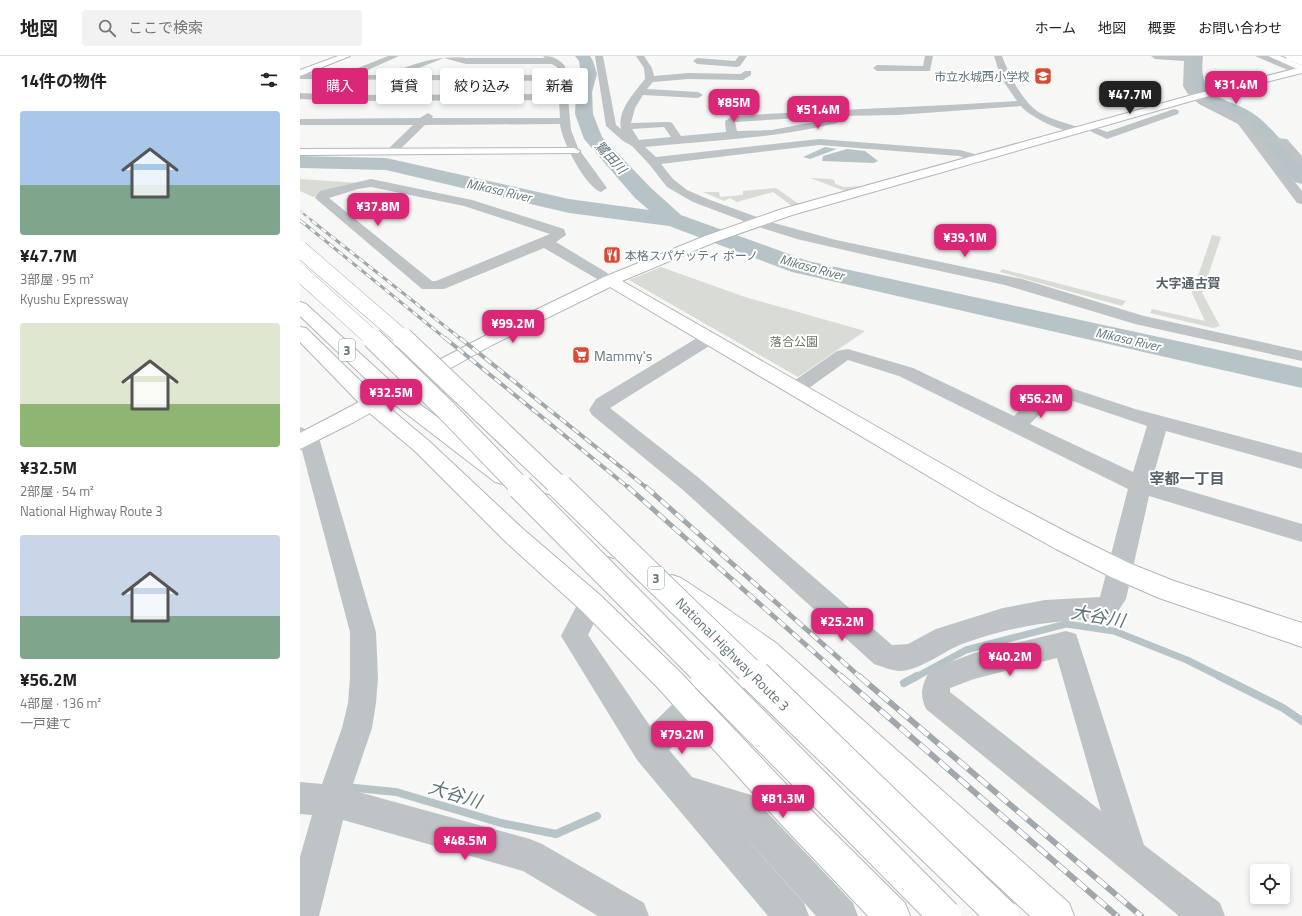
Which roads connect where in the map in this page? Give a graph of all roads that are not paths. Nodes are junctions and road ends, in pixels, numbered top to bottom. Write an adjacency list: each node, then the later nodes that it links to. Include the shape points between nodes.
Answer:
1 (346, 56): 24 (main road)
2 (395, 56): 18 (street)
3 (442, 56): 19 (street)
4 (445, 56): 15 (street, via 466,61)
5 (599, 56): 52 (street, via 611,126)
6 (636, 56): 29 (street, via 647,64)
7 (743, 56): 16 (street, via 737,64)
8 (929, 56): 21 (street, via 927,69)
9 (998, 56): 37 (street, via 1006,78)
10 (1155, 56): 14 (street)
11 (1259, 56): 22 (street)
12 (1272, 56): 22 (main road)
13 (1291, 56): 17 (main road, bridge)
14 (1189, 57): 34 (street, via 1188,86)
15 (551, 58): 20 (street)
16 (701, 58): 26 (street, via 687,72)
17 (1302, 60)
18 (365, 68)
19 (411, 68)
20 (561, 68)
21 (877, 68)
22 (1301, 70): 34 (main road)
23 (748, 73): 26 (street, via 743,77)
24 (300, 74): 25 (street)
25 (312, 75)
26 (688, 76): 29 (street)
27 (432, 78): 28 (street)
28 (532, 78)
29 (650, 79): 30 (street)
30 (641, 92): 31 (street); 47 (street, via 628,113)
31 (698, 95)
32 (300, 96): 33 (street)
33 (312, 97)
34 (1195, 97): 48 (main road); 50 (street, via 1237,119)
35 (368, 98): 36 (street)
36 (440, 98)
37 (1025, 103): 43 (street, via 897,112); 48 (street, via 1032,113)
38 (322, 104): 41 (street)
39 (442, 104): 46 (street)
40 (564, 104): 44 (street)
41 (313, 107)
42 (1174, 112): 48 (street, via 1107,136)
43 (839, 113): 49 (street, via 829,122 772,133); 49 (street, via 733,119 730,121)
44 (564, 121): 46 (street); 53 (street)
45 (300, 122): 46 (street)
46 (422, 122): 55 (street)
47 (626, 126): 51 (street, via 666,124); 52 (street)
48 (1081, 129): 56 (main road)
49 (732, 134): 51 (street)
50 (1255, 139): 58 (street, via 1283,141); 60 (street)
51 (678, 140): 52 (street)
52 (637, 144): 57 (street)
53 (574, 151): 55 (main road); 59 (street)
54 (300, 152): 55 (main road)
55 (391, 152)
56 (978, 158): 57 (street, via 968,153 819,142); 61 (main road)
57 (653, 160): 61 (street, via 660,174 675,187)
58 (1302, 163)
59 (601, 188)
60 (1302, 200)
61 (749, 224): 65 (main road); 69 (street, via 1005,280 1139,320)
62 (545, 242): 62 (street, via 438,286 428,286 321,198 325,194 371,183 467,203 556,230 560,234); 65 (street)
63 (300, 249): 93 (main road, National Highway Route 3 / 3, bridge, via 375,311 721,641 797,718)
64 (300, 273): 92 (main road, 3, bridge, via 439,402 503,470)
65 (616, 277): 68 (main road); 71 (main road, via 485,342)
66 (300, 307): 71 (main road, 3)
67 (300, 332): 71 (main road, 3)
68 (708, 339): 70 (main road); 78 (street, via 603,403 599,410 691,484 884,655 894,659 905,659 945,638 986,624 1064,609 1106,608 1113,599)
69 (1302, 356)
70 (795, 389): 73 (street, via 848,354 906,372); 78 (main road, via 990,502)
71 (383, 399): 74 (main road); 79 (main road, 3, via 423,447); 94 (main road, 3, via 704,607 766,652)
72 (1158, 422): 73 (street, via 1065,392 1056,392 1049,394); 75 (street); 76 (street)
73 (1017, 425): 76 (street)
74 (303, 438): 85 (street, via 363,632 362,703 357,728)
75 (1302, 461)
76 (1140, 485): 77 (street); 78 (street)
77 (1302, 533)
78 (1120, 570): 80 (main road, via 1168,590)
79 (591, 603): 81 (main road, 3); 82 (street, via 574,636)
80 (1302, 635)
81 (692, 705): 82 (street); 91 (main road, 3)
82 (648, 749): 83 (street)
83 (684, 790): 89 (street); 90 (street, via 740,806)
84 (300, 798): 85 (street)
85 (332, 801): 87 (street); 88 (street, via 530,856)
86 (1131, 856): 86 (street, via 936,699 935,689 940,679 974,666 1066,643); 95 (street)
87 (301, 916)
88 (631, 916)
89 (791, 916)
90 (840, 916)
91 (892, 916)
92 (945, 916)
93 (1003, 916)
94 (1056, 916)
95 (1207, 916)

